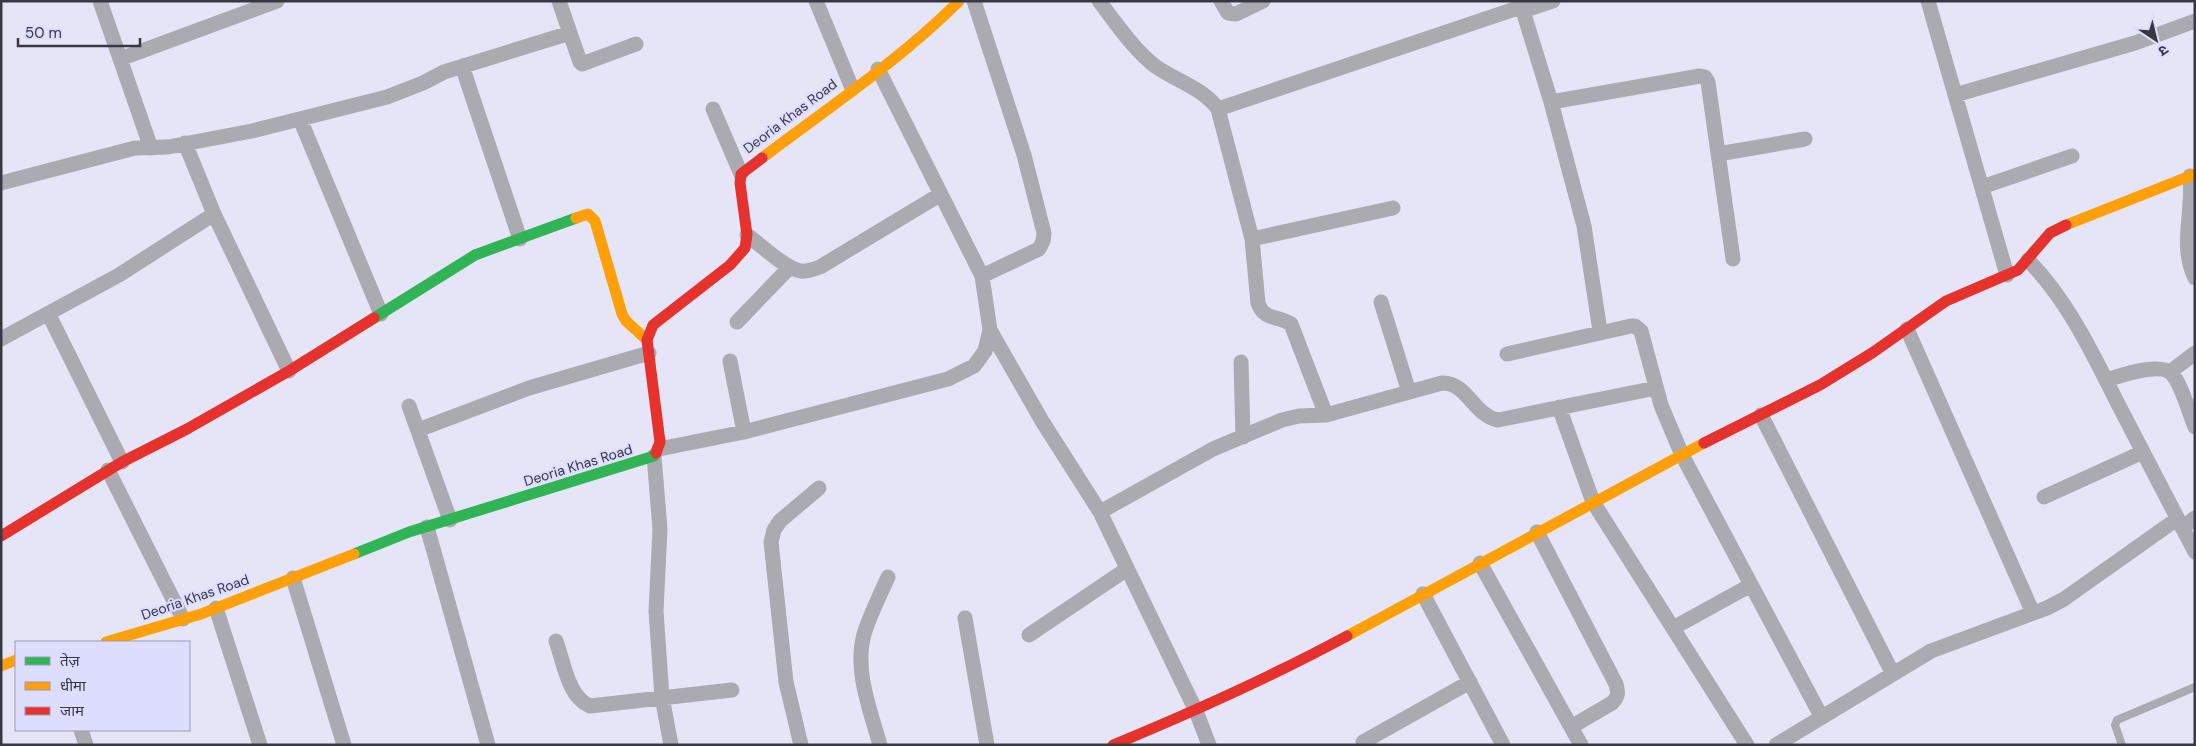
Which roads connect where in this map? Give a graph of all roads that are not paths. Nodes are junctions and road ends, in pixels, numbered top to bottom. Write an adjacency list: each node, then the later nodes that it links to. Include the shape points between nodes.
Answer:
1 (100, 1): 16 (street)
2 (277, 1): 16 (street)
3 (559, 1): 14 (street)
4 (816, 1): 19 (street)
5 (959, 1): 18 (street, Deoria Khas Road, via 936,24)
6 (974, 1): 44 (street, via 1024,155 1044,233 1044,241 1039,248)
7 (1221, 1): 8 (street, via 1228,13 1236,14)
8 (1263, 1)
9 (1554, 1): 12 (street)
10 (1928, 1): 20 (street)
11 (1105, 3): 23 (street, via 1141,54 1206,96)
12 (1521, 6): 21 (street); 23 (street)
13 (2195, 21): 20 (street, via 2135,43)
14 (570, 33): 15 (street, via 582,64); 17 (street)
15 (636, 44)
16 (120, 59): 27 (street)
17 (462, 66): 24 (street, via 387,97); 38 (street)
18 (878, 69): 19 (street, Deoria Khas Road); 34 (street)
19 (852, 88): 30 (street, Deoria Khas Road)
20 (1955, 96): 33 (street)
21 (1551, 102): 28 (street, via 1704,77 1708,82); 52 (street, via 1584,226)
22 (713, 109): 30 (street)
23 (1218, 109): 39 (street)
24 (300, 120): 26 (street); 47 (street)
25 (1805, 139): 28 (street)
26 (185, 143): 27 (street); 36 (street)
27 (151, 148): 32 (street, via 136,148)
28 (1718, 154): 40 (street)
29 (2072, 156): 33 (street)
30 (741, 174): 37 (street, Deoria Khas Road)
31 (2192, 175): 41 (street, via 2056,229 2045,236); 45 (street, via 2188,257)
32 (1, 183)
33 (1982, 187): 43 (street)
34 (941, 194): 42 (street, via 820,267 801,271); 44 (street)
35 (1393, 208): 39 (street)
36 (214, 214): 48 (street); 59 (street)
37 (748, 235): 42 (street); 54 (street, via 745,248 738,257 653,325)
38 (520, 239): 47 (street, via 475,255); 54 (street, via 583,215 592,216 622,314)
39 (1252, 239): 66 (street, via 1261,311 1291,324)
40 (1733, 259)
41 (2028, 260): 43 (street); 61 (street, via 2061,298)
42 (790, 267): 49 (street)
43 (2007, 275): 50 (street, via 1946,300)
44 (982, 276): 51 (street)
45 (2195, 278)
46 (1381, 302): 63 (street)
47 (381, 314): 59 (street)
48 (49, 315): 53 (street); 75 (street)
49 (737, 322)
50 (1907, 329): 67 (street, via 1820,385); 94 (street)
51 (990, 330): 70 (street, via 985,351 974,366 948,379); 79 (street, via 1042,421)
52 (1600, 331): 56 (street); 62 (street, via 1631,326 1638,328)
53 (1, 339)
54 (648, 347): 69 (street); 73 (street, via 660,442)
55 (2195, 353): 60 (street)
56 (1507, 354)
57 (730, 361): 70 (street)
58 (1241, 362): 71 (street)
59 (289, 371): 75 (street)
60 (2170, 372): 61 (street, via 2150,369); 68 (street, via 2176,379)
61 (2106, 380): 72 (street)
62 (1656, 388): 65 (street); 74 (street)
63 (1408, 392): 65 (street, via 1451,383 1483,414 1498,420); 66 (street)
64 (409, 406): 69 (street)
65 (1559, 407): 78 (street)
66 (1326, 415): 71 (street, via 1282,420)
67 (1761, 415): 74 (street); 103 (street)
68 (2195, 427)
69 (418, 430): 81 (street)
70 (744, 432): 73 (street)
71 (1243, 437): 79 (street, via 1213,449)
72 (2143, 452): 77 (street); 82 (street)
73 (656, 453): 81 (street, Deoria Khas Road); 107 (street, via 660,529 656,611)
74 (1682, 455): 78 (street); 91 (street)
75 (115, 466): 85 (street); 96 (street)
76 (819, 488): 118 (street, via 780,521 771,542 786,682)
77 (2044, 497)
78 (1593, 502): 84 (street); 97 (street)
79 (1100, 512): 88 (street)
80 (2195, 518): 82 (street)
81 (450, 520): 83 (street, Deoria Khas Road)
82 (2180, 523): 86 (street); 94 (street, via 2064,599)
83 (427, 527): 90 (street, Deoria Khas Road); 116 (street)
84 (1537, 532): 87 (street); 110 (street, via 1618,692 1612,703)
85 (1, 536)
86 (2195, 552)
87 (1480, 563): 92 (street); 110 (street)
88 (1127, 569): 98 (street); 108 (street)
89 (888, 577): 119 (street, via 865,631 862,648 865,694)
90 (293, 578): 93 (street, Deoria Khas Road); 115 (street)
91 (1752, 585): 97 (street); 109 (street)
92 (1423, 594): 104 (street); 108 (street, via 1284,670)
93 (216, 608): 96 (street, Deoria Khas Road); 114 (street)
94 (2033, 613): 103 (street, via 1931,652)
95 (965, 618): 120 (street)
96 (183, 619): 99 (street, Deoria Khas Road)
97 (1673, 628): 125 (street)
98 (1029, 634)
99 (109, 641)
100 (556, 641): 107 (street, via 574,692 582,702 590,706)
101 (15, 660): 102 (street)
102 (1, 666)
103 (1893, 674): 109 (street)
104 (1470, 682): 112 (street); 123 (street)
105 (2195, 687): 127 (lane, via 2117,720 2115,725)
106 (732, 690): 107 (street)
107 (662, 697): 117 (street)
108 (1196, 711): 121 (street); 122 (street)
109 (1821, 716): 126 (street)
110 (1571, 727): 124 (street)
111 (81, 731): 113 (street)
112 (1363, 742)
113 (86, 745)
114 (260, 745)
115 (344, 745)
116 (488, 745)
117 (672, 745)
118 (801, 745)
119 (880, 745)
120 (987, 745)
121 (1112, 745)
122 (1209, 745)
123 (1503, 745)
124 (1580, 745)
125 (1746, 745)
126 (1776, 745)
127 (2122, 745)

